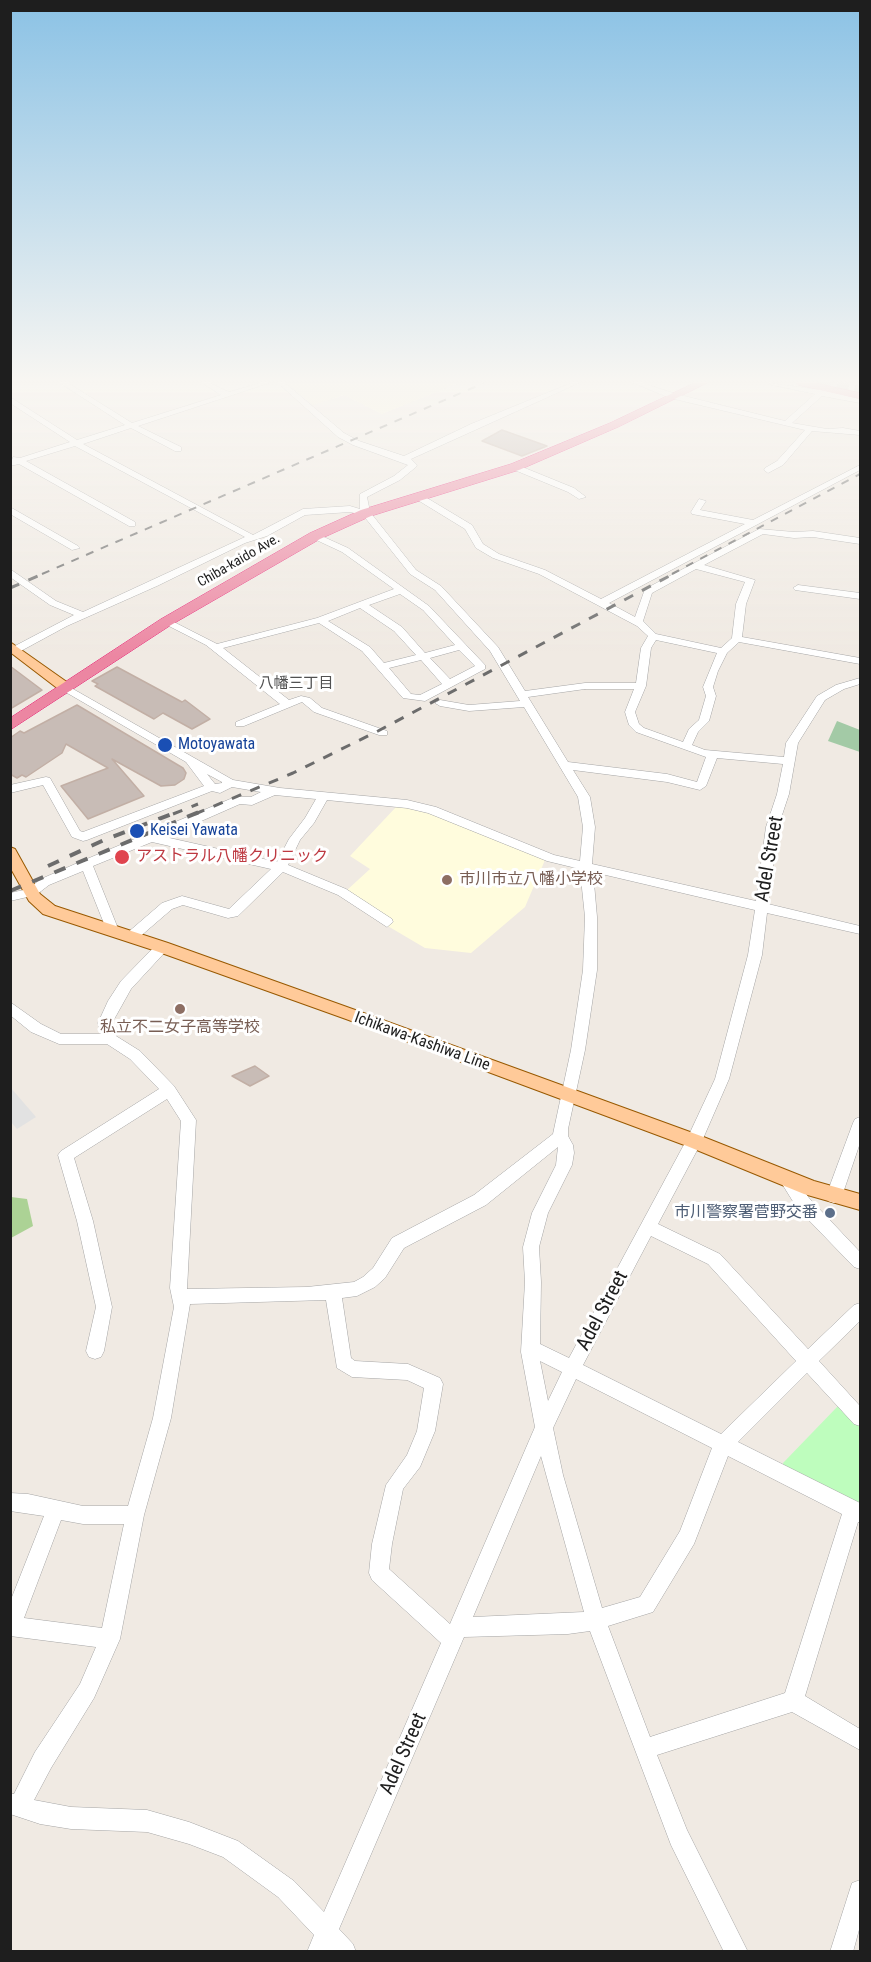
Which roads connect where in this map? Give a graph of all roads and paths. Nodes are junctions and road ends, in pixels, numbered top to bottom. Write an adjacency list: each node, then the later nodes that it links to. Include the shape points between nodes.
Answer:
1 (37, 475): 13 (street)
2 (135, 475): 15 (street)
3 (400, 475): 11 (street, via 363,496)
4 (491, 475): 7 (highway, Chiba-kaido Ave.)
5 (533, 475): 8 (street)
6 (847, 475): 12 (street)
7 (419, 497): 11 (highway, Chiba-kaido Ave.); 23 (street, via 469,527 479,546 542,572)
8 (582, 498)
9 (702, 501): 12 (street, via 695,512)
10 (10, 510): 17 (street)
11 (366, 513): 14 (highway, Chiba-kaido Ave.); 15 (street, via 350,509 303,512); 42 (street, via 413,572 438,588 487,640)
12 (756, 523): 23 (street)
13 (132, 524)
14 (315, 536): 21 (street, via 345,550); 27 (highway, Chiba-kaido Ave.)
15 (251, 537): 25 (street)
16 (861, 541): 18 (street, via 762,531)
17 (75, 548)
18 (695, 566): 28 (street, via 648,591); 30 (street, via 750,580 741,604)
19 (10, 572): 25 (street, via 53,603)
20 (798, 588): 22 (street)
21 (401, 590): 24 (street); 31 (street, via 426,608)
22 (861, 596)
23 (600, 604): 28 (street)
24 (363, 606): 26 (street); 35 (street, via 398,629)
25 (82, 615): 33 (street)
26 (320, 620): 32 (street); 37 (street, via 366,649)
27 (166, 622): 32 (street); 41 (highway, Chiba-kaido Ave.)
28 (638, 623): 29 (street)
29 (653, 636): 34 (street); 40 (street, via 646,648)
30 (737, 639): 34 (street); 36 (street)
31 (462, 646): 35 (street); 39 (street, via 481,667)
32 (216, 647): 44 (street)
33 (12, 648): 41 (main road)
34 (723, 651): 48 (street, via 708,687 711,696 704,721)
35 (422, 657): 37 (street); 39 (street)
36 (861, 661)
37 (382, 667): 39 (street, via 407,696 421,699)
38 (858, 682): 51 (street, Adel Street, via 821,698 797,733)
39 (449, 685)
40 (641, 686): 42 (street, via 593,686); 48 (street, via 630,712 634,725)
41 (66, 688): 46 (highway, Chiba-kaido Ave.); 50 (street)
42 (525, 699): 43 (street, via 469,708); 52 (street)
43 (440, 703)
44 (287, 704): 45 (street); 47 (street, via 306,700 318,710)
45 (240, 724)
46 (10, 725)
47 (382, 733)
48 (686, 747): 49 (street)
49 (713, 753): 51 (street); 52 (street, via 700,786)
50 (190, 760): 53 (street); 54 (street)
51 (788, 761): 66 (street, Adel Street, via 783,794 772,826)
52 (564, 765): 62 (street, via 584,797 589,827)
53 (228, 783): 54 (street, via 220,789); 56 (street)
54 (211, 787): 55 (street, via 83,837 76,834 46,781)
55 (10, 789)
56 (274, 791): 57 (street); 58 (street, via 252,801 239,800)
57 (323, 796): 61 (street); 62 (street, via 432,810 522,848)
58 (152, 838): 60 (street); 61 (street)
59 (10, 852): 63 (main road, Ichikawa-Kashiwa Line)
60 (86, 864): 64 (street); 69 (street)
61 (281, 867): 67 (street, via 342,892); 70 (street, via 233,913 182,900 167,906)
62 (586, 868): 66 (street); 75 (street, via 591,917 590,970)
63 (17, 876): 64 (main road, Ichikawa-Kashiwa Line)
64 (32, 892): 65 (street); 69 (main road, Ichikawa-Kashiwa Line, via 49,910)
65 (10, 897)
66 (762, 907): 68 (street); 78 (street, Adel Street, via 755,955 729,1056)
67 (387, 922)
68 (861, 930)
69 (113, 931): 70 (main road, Ichikawa-Kashiwa Line)
70 (131, 937): 71 (main road, Ichikawa-Kashiwa Line)
71 (162, 947): 73 (street, via 113,1005 105,1023); 75 (main road, Ichikawa-Kashiwa Line)
72 (10, 1007): 73 (street, via 59,1040)
73 (110, 1039): 74 (street, via 135,1054)
74 (169, 1090): 86 (street, via 189,1120); 88 (street, via 66,1155 104,1307)
75 (568, 1095): 77 (street); 78 (main road, Ichikawa-Kashiwa Line)
76 (861, 1123): 80 (street)
77 (560, 1137): 85 (street, via 480,1200 398,1243 369,1282 357,1289); 89 (street, via 566,1154 564,1166 537,1222 531,1247)
78 (694, 1141): 79 (main road, Ichikawa-Kashiwa Line); 83 (street, Adel Street)
79 (787, 1179): 80 (main road, Ichikawa-Kashiwa Line); 82 (street)
80 (828, 1194): 81 (main road, Ichikawa-Kashiwa Line); 82 (street)
81 (861, 1202)
82 (812, 1212): 84 (street)
83 (648, 1227): 90 (street, via 714,1259); 91 (street, Adel Street)
84 (861, 1262)
85 (333, 1292): 86 (street); 100 (street, via 343,1362 352,1369 408,1372 434,1384 426,1431 414,1461 395,1485 379,1573)
86 (180, 1297): 98 (street, via 182,1307 162,1418)
87 (861, 1310): 90 (street)
88 (95, 1351)
89 (530, 1352): 91 (street, via 538,1351); 93 (street)
90 (808, 1361): 92 (street); 94 (street)
91 (572, 1369): 93 (street, Adel Street); 94 (street)
92 (861, 1418)
93 (545, 1426): 99 (street, via 554,1475); 100 (street, Adel Street)
94 (723, 1444): 97 (street); 99 (street, via 687,1538 646,1605)
95 (10, 1502): 96 (street)
96 (56, 1509): 98 (street, via 83,1515); 101 (street, via 11,1626)
97 (857, 1511): 102 (street)
98 (135, 1515): 101 (street)
99 (596, 1620): 100 (street); 104 (street)
100 (457, 1634): 107 (street, Adel Street)
101 (110, 1639): 105 (street, via 87,1691)
102 (793, 1701): 103 (street); 104 (street)
103 (861, 1740)
104 (644, 1749): 109 (street, via 679,1837)
105 (15, 1805): 107 (street, via 71,1818 147,1821 230,1849 286,1889)
106 (861, 1891): 110 (street)
107 (323, 1941): 108 (street)
108 (345, 1952)
109 (737, 1952)
110 (841, 1952)

